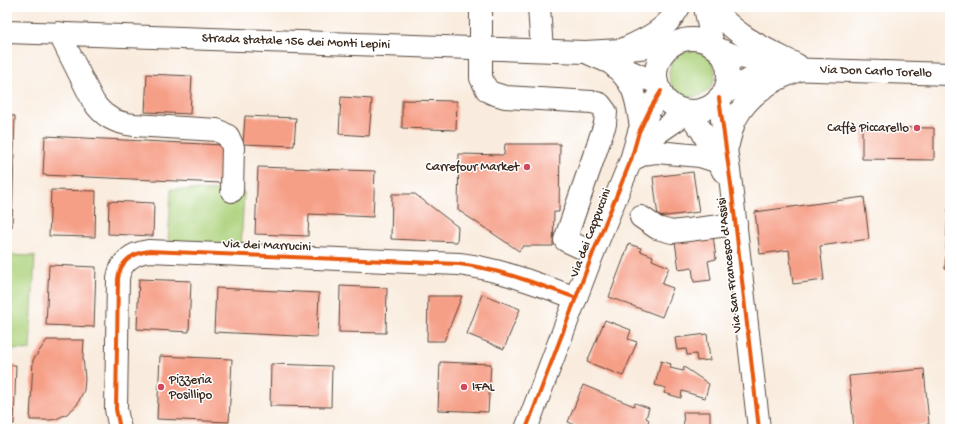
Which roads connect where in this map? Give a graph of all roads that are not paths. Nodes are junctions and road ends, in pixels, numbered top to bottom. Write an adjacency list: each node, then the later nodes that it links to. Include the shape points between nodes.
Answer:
1 (481, 7): 11 (street)
2 (539, 7): 12 (street)
3 (679, 7): 13 (street, via 658,32)
4 (687, 7): 9 (street, via 682,30)
5 (705, 7): 10 (street)
6 (713, 7): 14 (street, via 727,24 746,38)
7 (7, 32): 8 (street, Strada statale 156 dei Monti Lepini)
8 (59, 33): 11 (street, Strada statale 156 dei Monti Lepini); 22 (street, via 97,108 110,119 134,126 217,130 228,136 233,147)
9 (674, 44): 10 (street, Strada statale 156 dei Monti Lepini, via 699,40); 13 (street, Strada statale 156 dei Monti Lepini); 16 (street, via 660,59 657,72)
10 (714, 47): 14 (street, Via Don Carlo Torello, via 735,56); 17 (street, via 725,60 728,73 726,87)
11 (481, 48): 12 (street, Strada statale 156 dei Monti Lepini); 25 (street, via 481,78 492,94 592,102 600,104 606,112 605,124 565,240)
12 (542, 50): 13 (street, Strada statale 156 dei Monti Lepini, via 585,52)
13 (616, 57): 16 (street, Strada statale 156 dei Monti Lepini); 19 (street, via 620,70 631,85)
14 (803, 69): 15 (street, Via Don Carlo Torello); 17 (street, Via Don Carlo Torello, via 770,72 747,80); 20 (street, Via San Francesco d'Assisi, via 774,81 746,104 735,120)
15 (950, 74)
16 (659, 87): 18 (street, Strada statale 156 dei Monti Lepini, via 667,100); 19 (street, Via dei Cappuccini)
17 (720, 97): 18 (street, via 706,108); 20 (street, Via San Francesco d'Assisi)
18 (688, 112): 20 (street, Via San Francesco d'Assisi); 21 (street, Via dei Cappuccini, via 653,136)
19 (641, 127): 21 (street, Via dei Cappuccini)
20 (722, 158): 21 (street, via 658,152 644,154); 24 (street, Via San Francesco d'Assisi, via 731,185)
21 (631, 160): 25 (street, Via dei Cappuccini)
22 (232, 191)
23 (641, 216): 24 (street, via 657,228 672,232)
24 (736, 224): 29 (street, Via San Francesco d'Assisi)
25 (593, 253): 26 (street, Via dei Cappuccini)
26 (576, 298): 27 (street, Via dei Marrucini, via 511,274 459,264 149,251 138,253 124,262 118,279 116,409); 28 (street, Via dei Cappuccini)
27 (120, 429)
28 (526, 429)
29 (759, 429)

